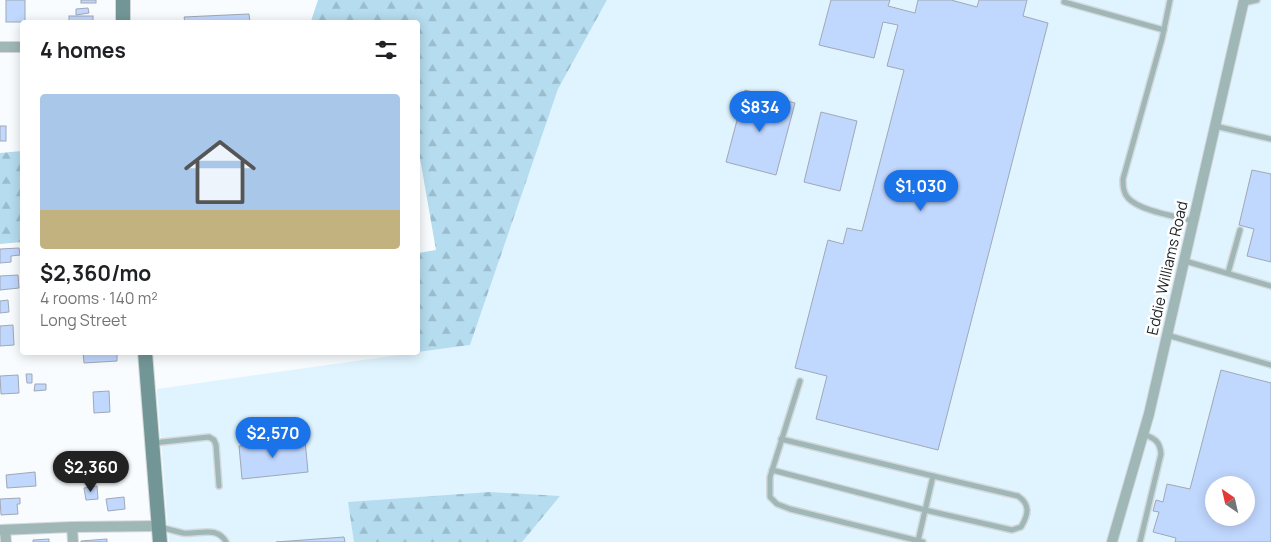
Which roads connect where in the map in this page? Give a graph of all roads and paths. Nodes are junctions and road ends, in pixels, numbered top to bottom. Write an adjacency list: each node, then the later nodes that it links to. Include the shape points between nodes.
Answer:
1 (123, 0): 6 (main road)
2 (1170, 0): 7 (lane)
3 (1257, 0): 4 (lane)
4 (1244, 1): 10 (street, Eddie Williams Road)
5 (1064, 2): 7 (lane)
6 (123, 20)
7 (1164, 30): 12 (lane, via 1123,189 1135,203)
8 (0, 47): 9 (street)
9 (20, 47)
10 (1215, 126): 11 (lane); 12 (street, Eddie Williams Road)
11 (1271, 139)
12 (1193, 221): 14 (street, Eddie Williams Road)
13 (1240, 230): 15 (lane)
14 (1184, 261): 15 (lane); 17 (street, Eddie Williams Road)
15 (1228, 273): 16 (lane)
16 (1271, 286)
17 (1167, 335): 19 (lane); 21 (street, Eddie Williams Road)
18 (145, 355): 23 (main road)
19 (1271, 365)
20 (800, 381): 22 (lane)
21 (1143, 434): 36 (street, Eddie Williams Road); 37 (lane, via 1157,441 1161,454)
22 (781, 439): 24 (lane); 25 (lane)
23 (152, 444): 26 (lane, via 209,437 216,445); 28 (main road)
24 (772, 470): 27 (lane); 31 (lane, via 770,497 778,504)
25 (933, 476): 27 (lane); 27 (lane, via 1018,496 1028,507 1021,527 1012,530)
26 (219, 486)
27 (926, 510): 31 (lane)
28 (159, 526): 29 (street); 34 (main road); 35 (lane, via 185,533 218,533)
29 (72, 527): 30 (street); 33 (street)
30 (2, 530): 32 (street)
31 (921, 541)
32 (6, 542)
33 (73, 542)
34 (160, 542)
35 (226, 542)
36 (1112, 542)
37 (1140, 542)

